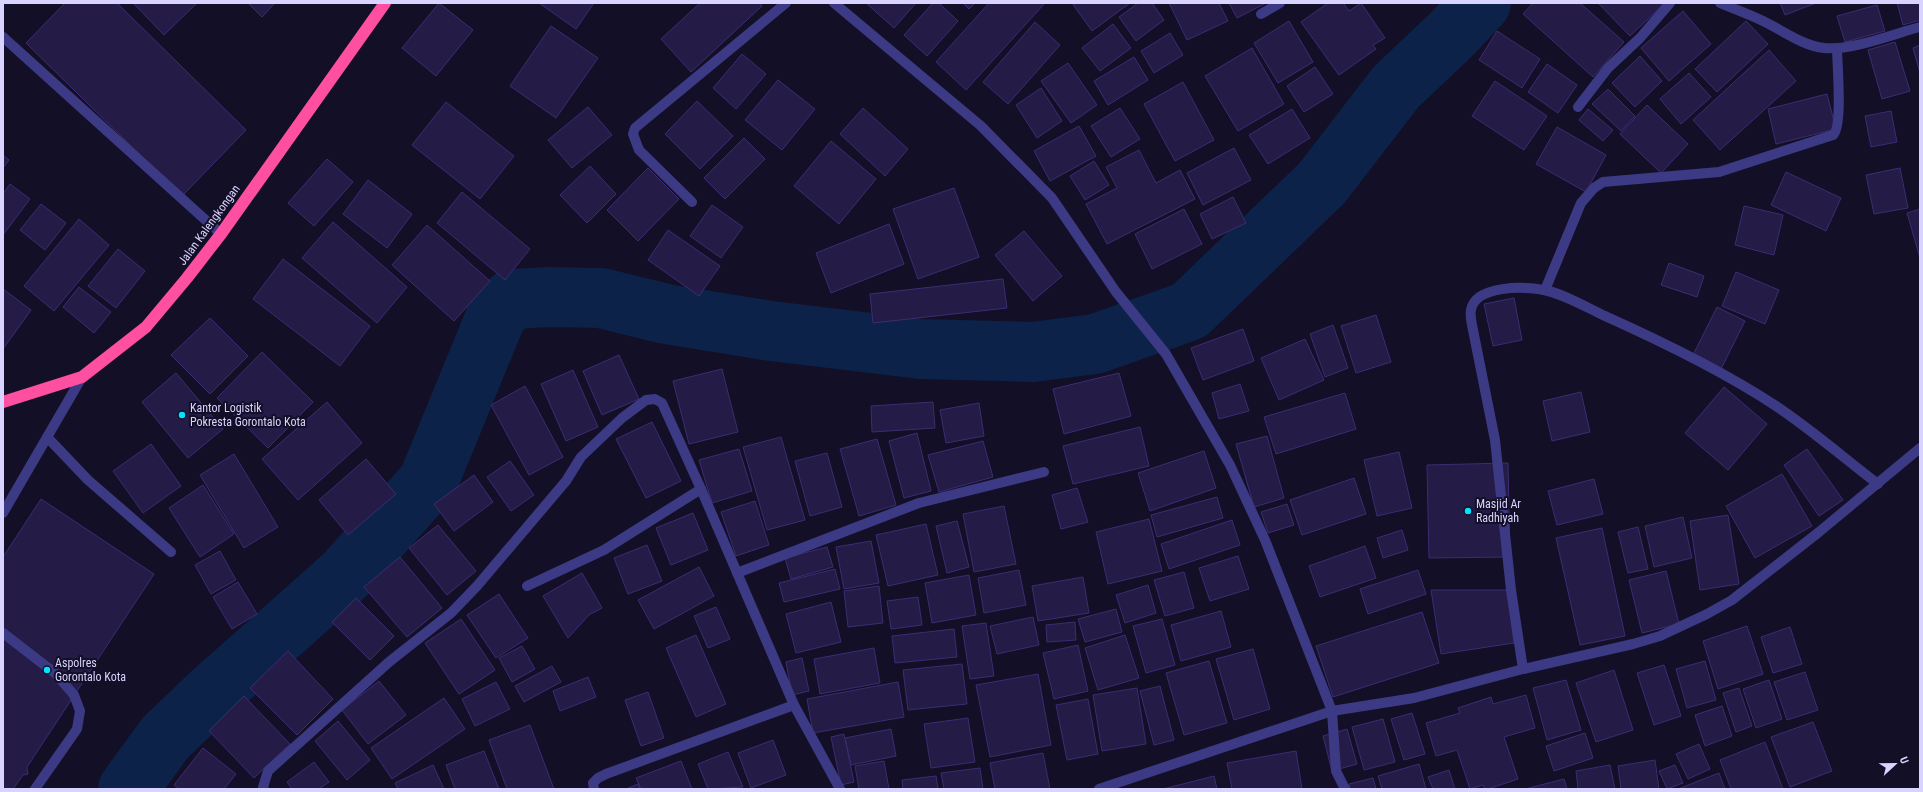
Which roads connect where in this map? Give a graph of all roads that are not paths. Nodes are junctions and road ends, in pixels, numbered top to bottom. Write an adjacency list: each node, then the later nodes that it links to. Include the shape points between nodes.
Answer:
1 (385, 3): 13 (highway, Jalan Kalengkongan)
2 (786, 3): 12 (street, via 635,128 633,134 639,150)
3 (834, 3): 29 (street, via 981,126 1052,198 1116,292 1166,354 1230,465 1265,540)
4 (1280, 3): 7 (street)
5 (1670, 3): 11 (street, via 1640,38 1608,68)
6 (1720, 3): 10 (street, via 1812,45)
7 (1261, 14)
8 (1920, 27): 10 (street)
9 (3, 37): 13 (street)
10 (1836, 48): 14 (street, via 1839,104 1836,133 1720,172 1603,182 1581,203)
11 (1578, 107)
12 (692, 202)
13 (220, 234): 15 (highway, Jalan Kalengkongan, via 146,327)
14 (1545, 290): 20 (street, via 1640,332 1736,382 1777,407); 27 (street, via 1527,287 1500,289 1475,301 1470,310 1495,440 1511,590)
15 (82, 377): 16 (highway, Jalan Kalengkongan); 17 (street)
16 (3, 402)
17 (47, 438): 22 (street); 23 (street, via 88,480)
18 (1920, 448): 20 (street)
19 (1044, 472): 24 (street, via 919,503)
20 (1878, 484): 27 (street, via 1732,600 1708,614 1660,636)
21 (701, 489): 24 (street); 25 (street, via 604,550); 31 (street, via 662,403 655,399 646,400 622,418 581,457 566,481 451,613 389,662 268,771)
22 (3, 513)
23 (171, 552)
24 (737, 573): 28 (street)
25 (527, 586)
26 (3, 633): 30 (street, via 56,674 74,695 80,711 77,729)
27 (1523, 669): 29 (street, via 1414,698)
28 (794, 705): 32 (street, via 606,774 593,783); 33 (street)
29 (1332, 711): 34 (street); 35 (street, via 1336,771)
30 (36, 789)
31 (264, 789)
32 (594, 789)
33 (840, 789)
34 (1099, 789)
35 (1345, 789)

